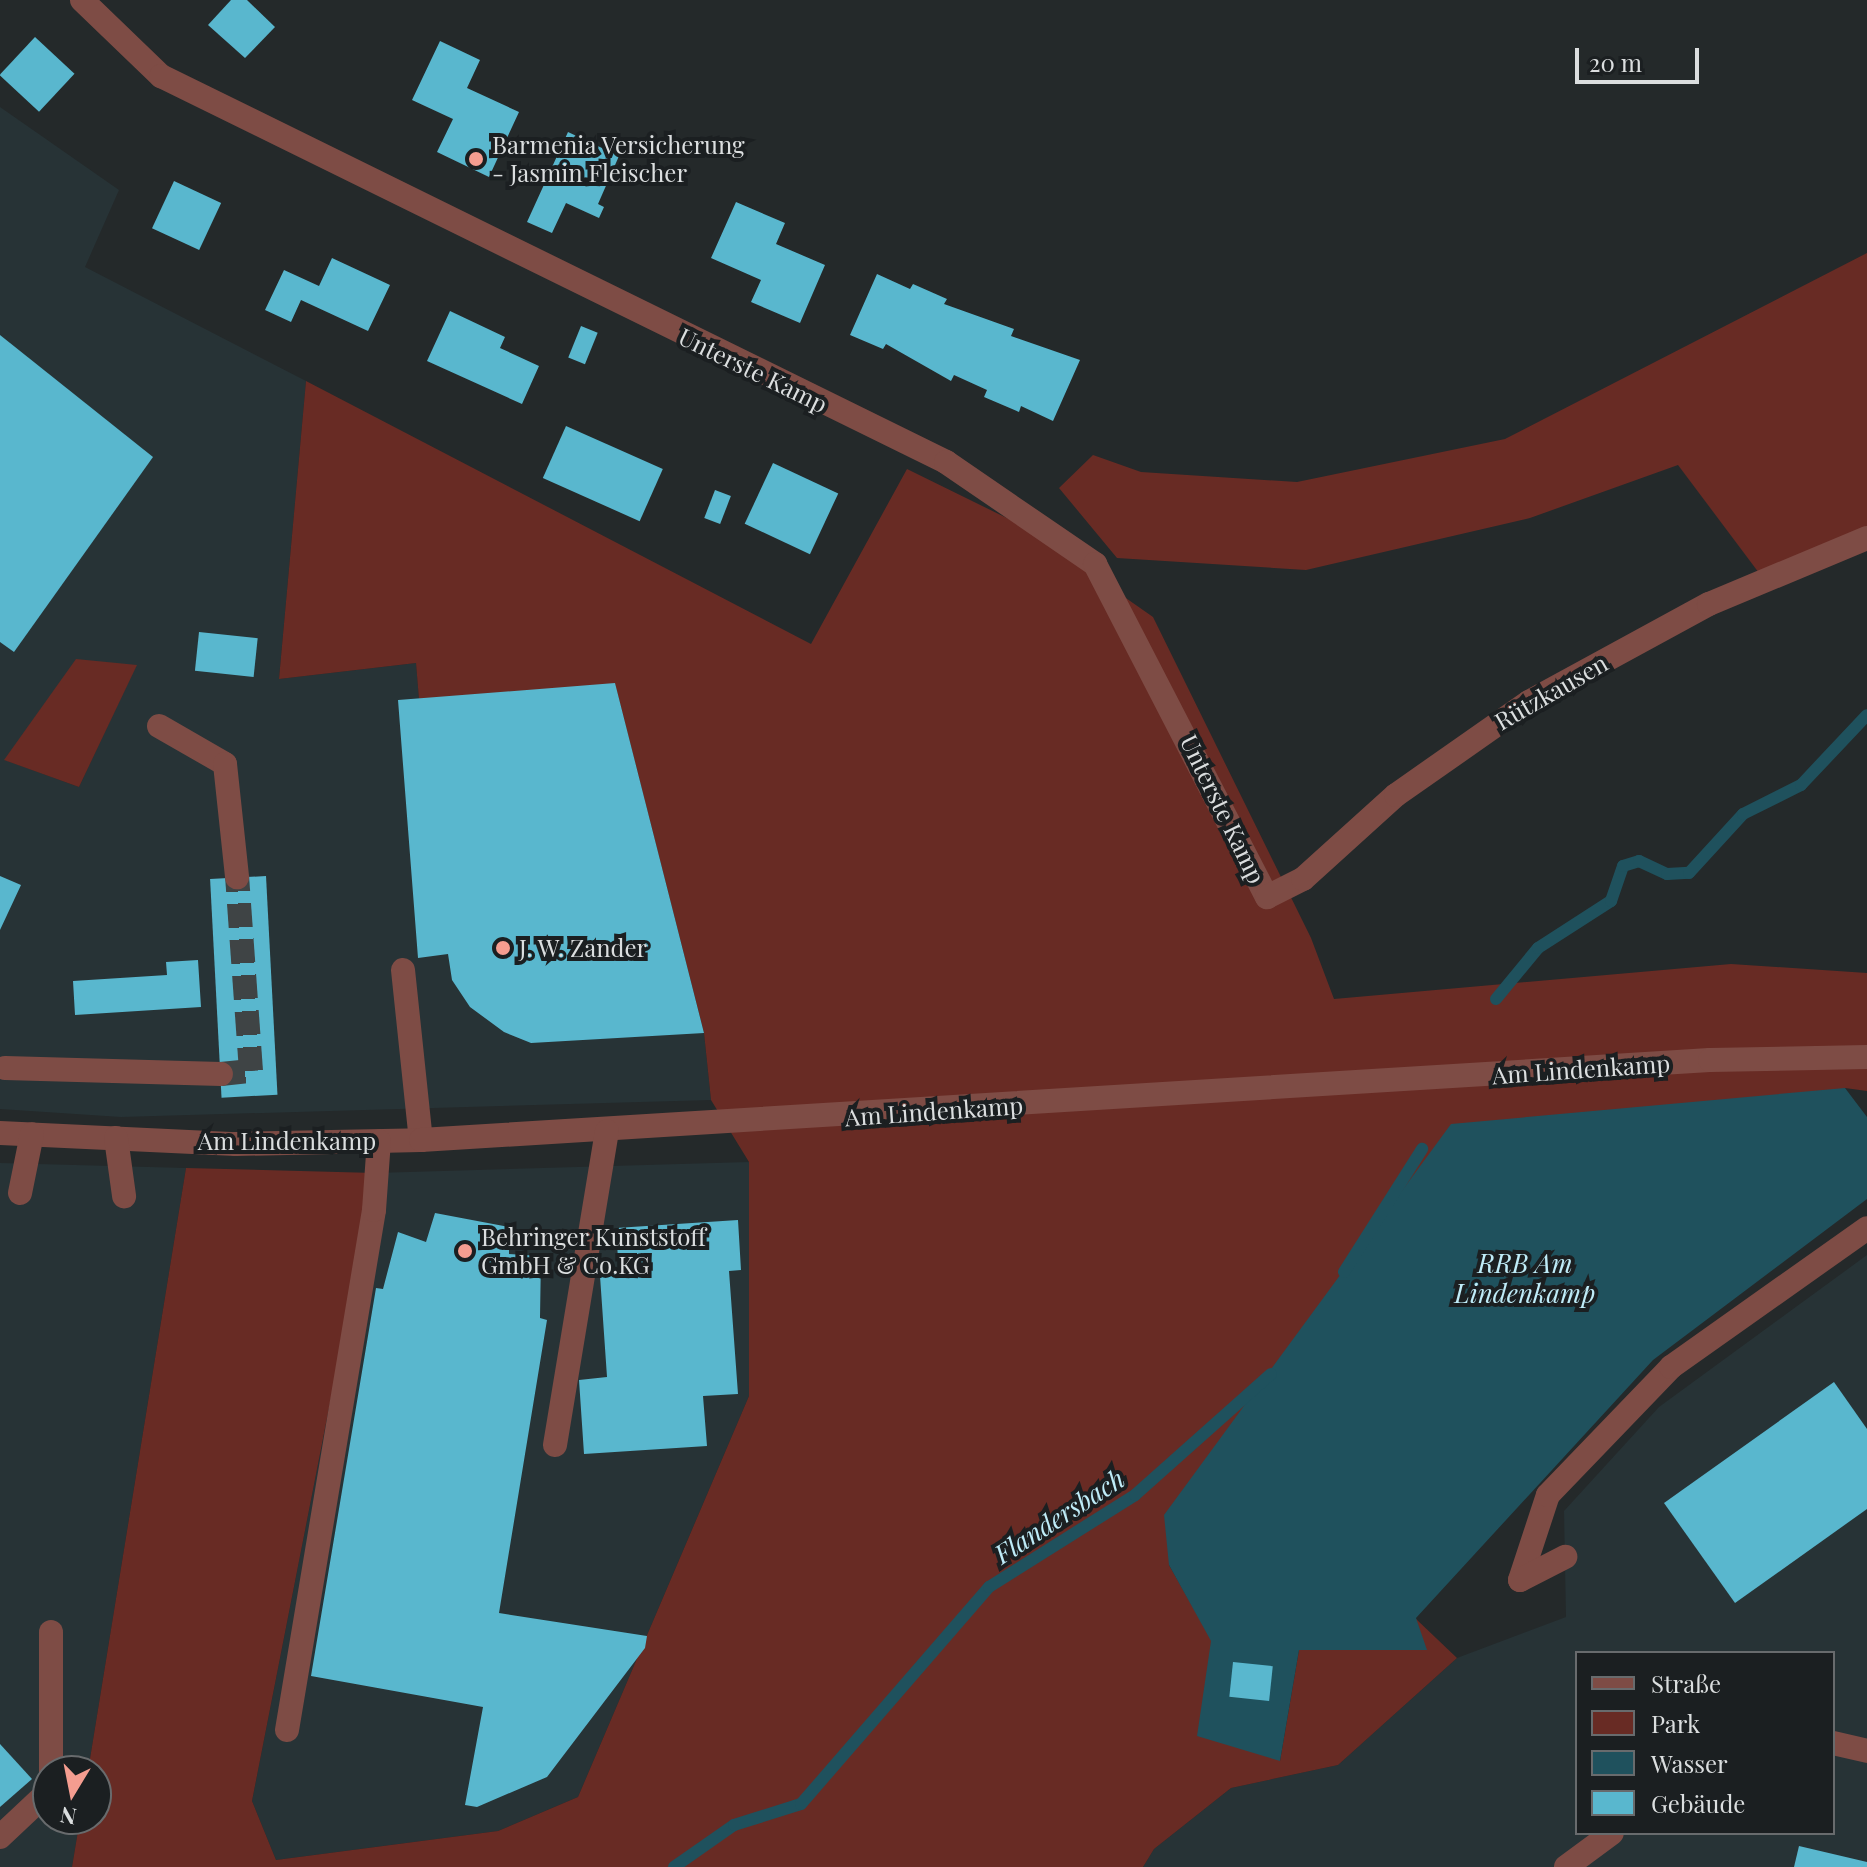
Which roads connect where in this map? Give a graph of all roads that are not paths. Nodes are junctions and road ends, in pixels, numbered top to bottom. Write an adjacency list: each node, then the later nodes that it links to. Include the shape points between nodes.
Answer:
1 (82, 0): 5 (street, Unterste Kamp, via 161,76 946,462 1095,564)
2 (1867, 538): 5 (street, Rützkausen, via 1709,604 1529,702 1396,795 1303,879)
3 (159, 726): 4 (street, via 225,764)
4 (237, 877)
5 (1267, 897)
6 (403, 970): 14 (street)
7 (1867, 1057): 10 (street, Am Lindenkamp, via 1710,1060)
8 (5, 1068): 9 (street)
9 (221, 1074)
10 (607, 1131): 14 (street, Am Lindenkamp); 19 (street)
11 (0, 1133): 12 (street, Am Lindenkamp)
12 (32, 1134): 13 (street, Am Lindenkamp); 16 (street)
13 (116, 1138): 15 (street, Am Lindenkamp, via 236,1144); 17 (street)
14 (421, 1140): 15 (street, Am Lindenkamp)
15 (379, 1141): 22 (street, via 374,1210)
16 (20, 1193)
17 (124, 1196)
18 (1867, 1228): 20 (street, via 1671,1367 1548,1495 1520,1580)
19 (555, 1445)
20 (1565, 1557)
21 (51, 1632): 25 (street)
22 (287, 1730)
23 (1835, 1743): 24 (street)
24 (1867, 1751)
25 (51, 1755)
26 (32, 1807): 28 (street)
27 (1609, 1835): 29 (street)
28 (0, 1837)
29 (1566, 1867)

